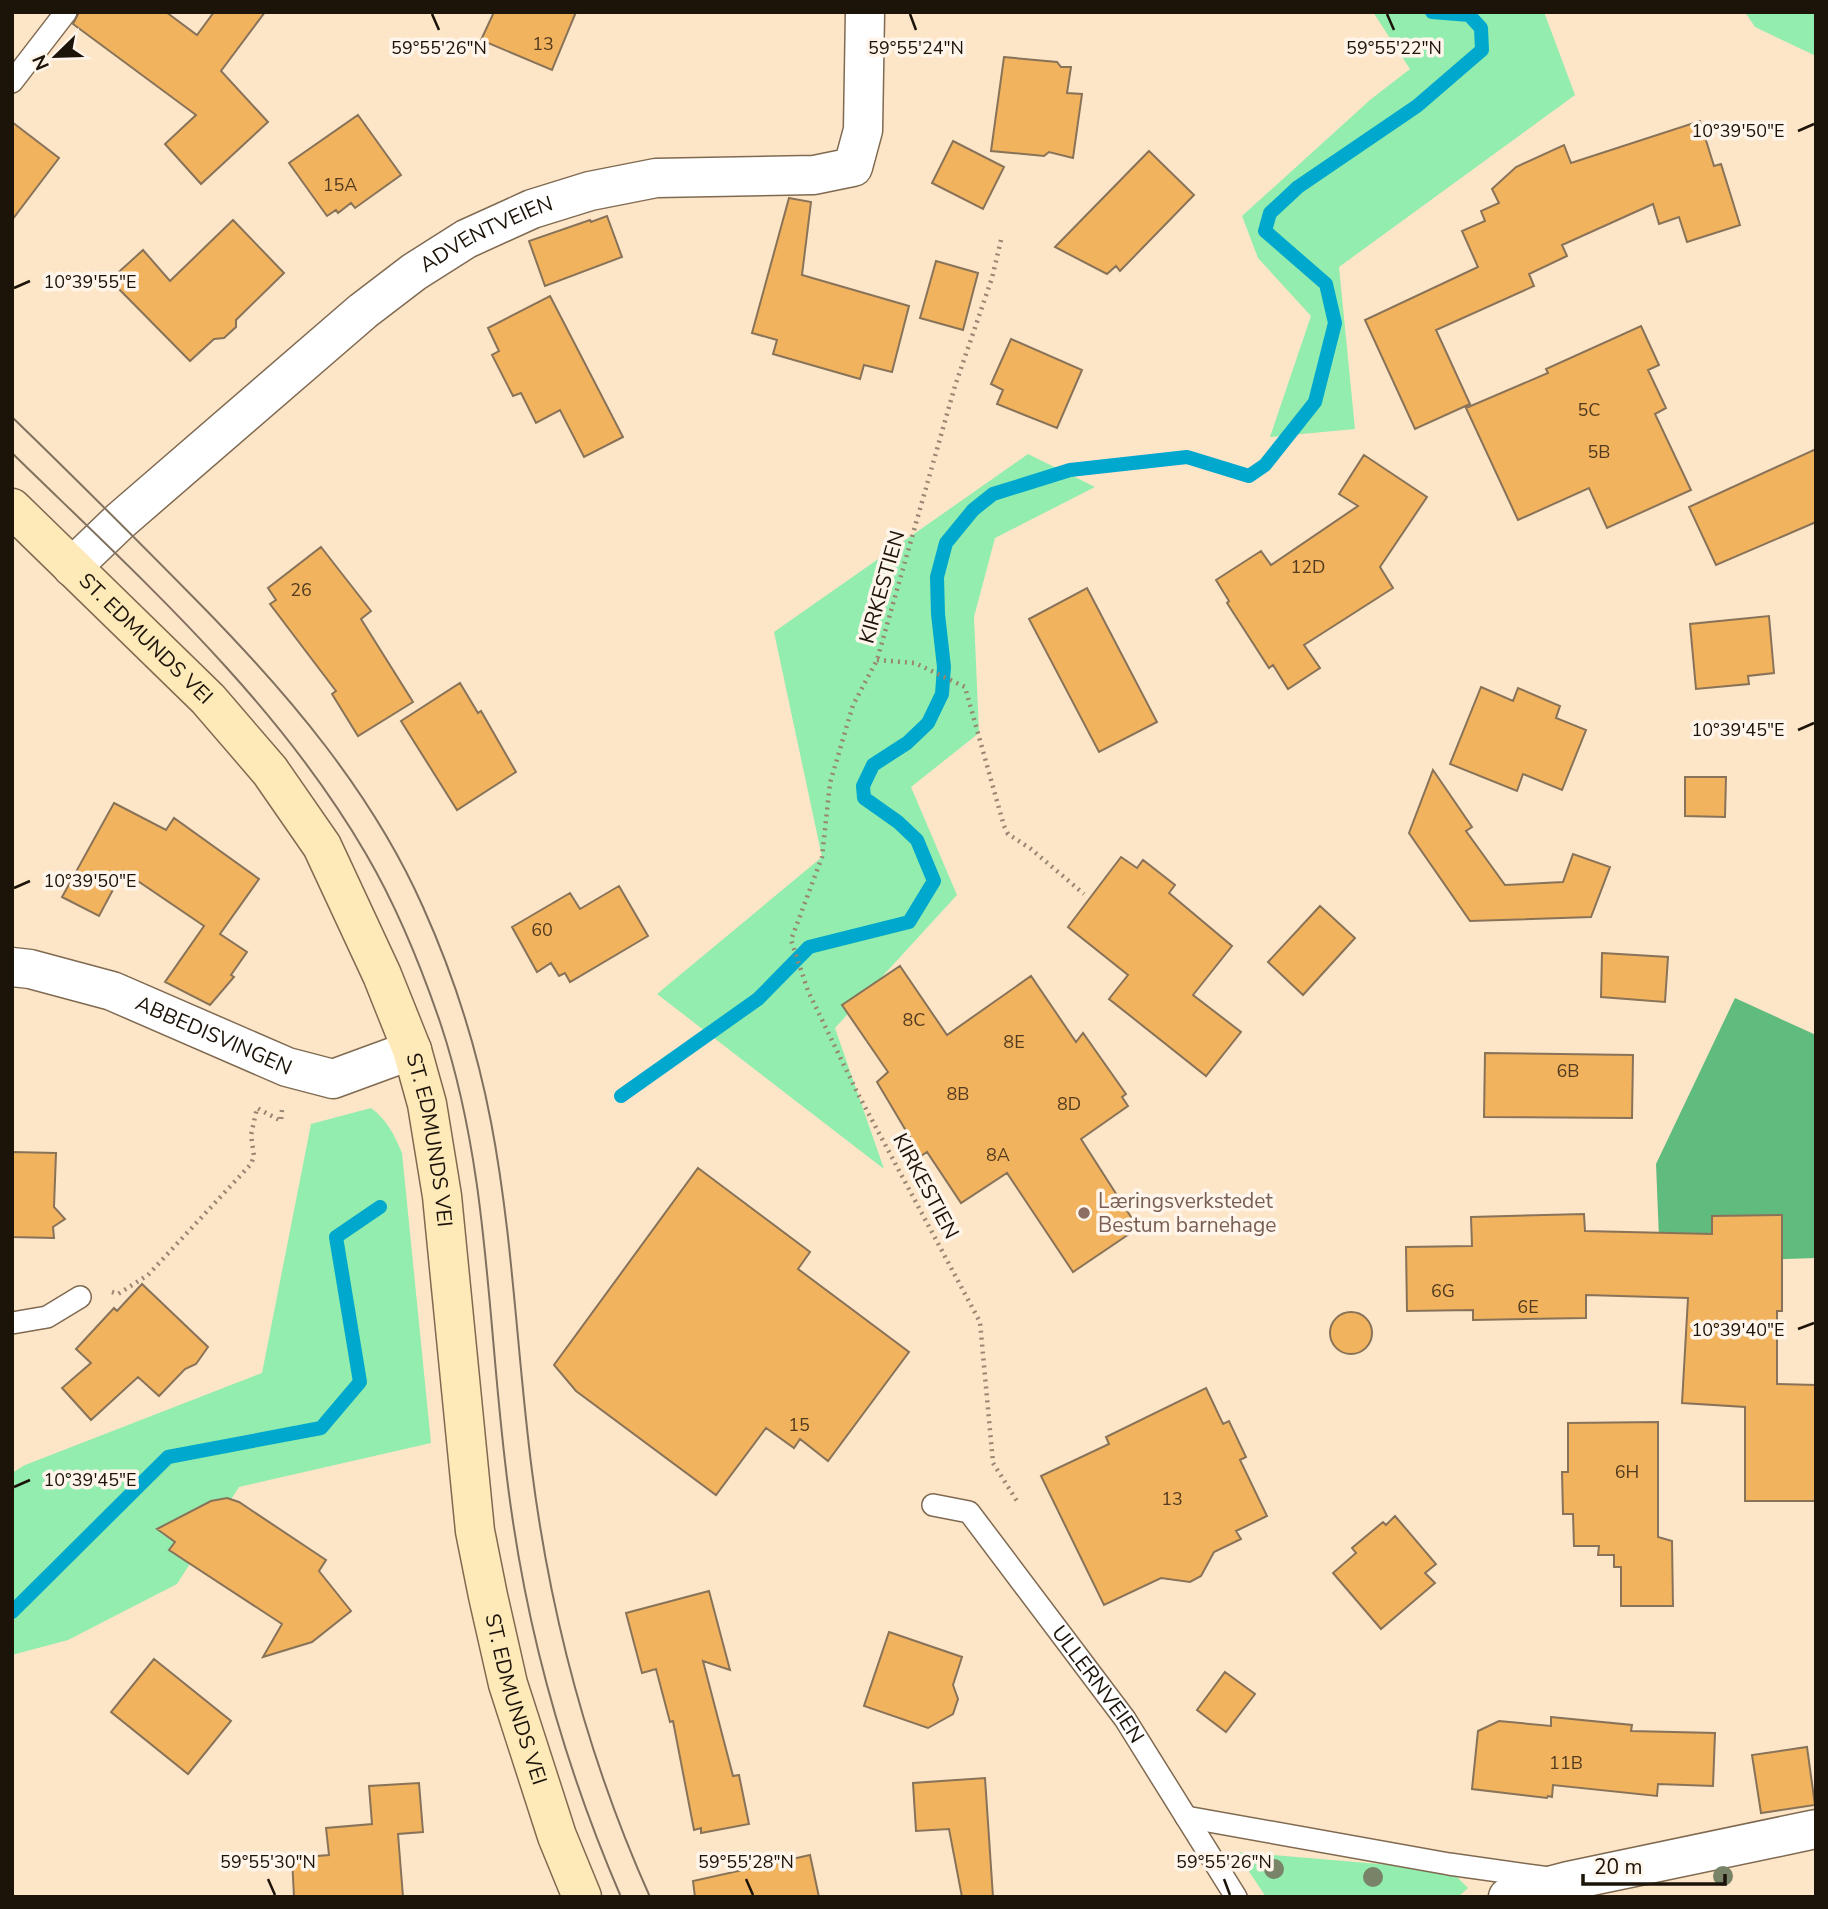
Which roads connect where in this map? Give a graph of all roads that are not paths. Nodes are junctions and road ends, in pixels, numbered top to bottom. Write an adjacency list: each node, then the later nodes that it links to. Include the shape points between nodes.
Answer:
1 (66, 12): 3 (lane)
2 (865, 12): 5 (street, ADVENTVEIEN, via 863,130 853,167 814,175 656,178 532,209 466,239 363,311)
3 (12, 82)
4 (12, 508): 5 (street, ST. EDMUNDS VEI)
5 (72, 567): 7 (street, ST. EDMUNDS VEI, via 208,699 270,771 322,846)
6 (12, 967): 7 (street, ABBEDISVINGEN, via 112,991 287,1067 333,1079)
7 (412, 1050): 14 (street, ST. EDMUNDS VEI, via 427,1104 442,1196 475,1531 488,1596 508,1684 557,1836)
8 (80, 1297): 9 (lane, via 47,1317)
9 (12, 1322)
10 (933, 1504): 11 (lane, ULLERNVEIEN, via 969,1512 1125,1719)
11 (1186, 1817): 13 (lane); 15 (lane, ULLERNVEIEN)
12 (1816, 1829): 13 (street)
13 (1568, 1881): 16 (street)
14 (582, 1897)
15 (1236, 1897)
16 (1508, 1897)

